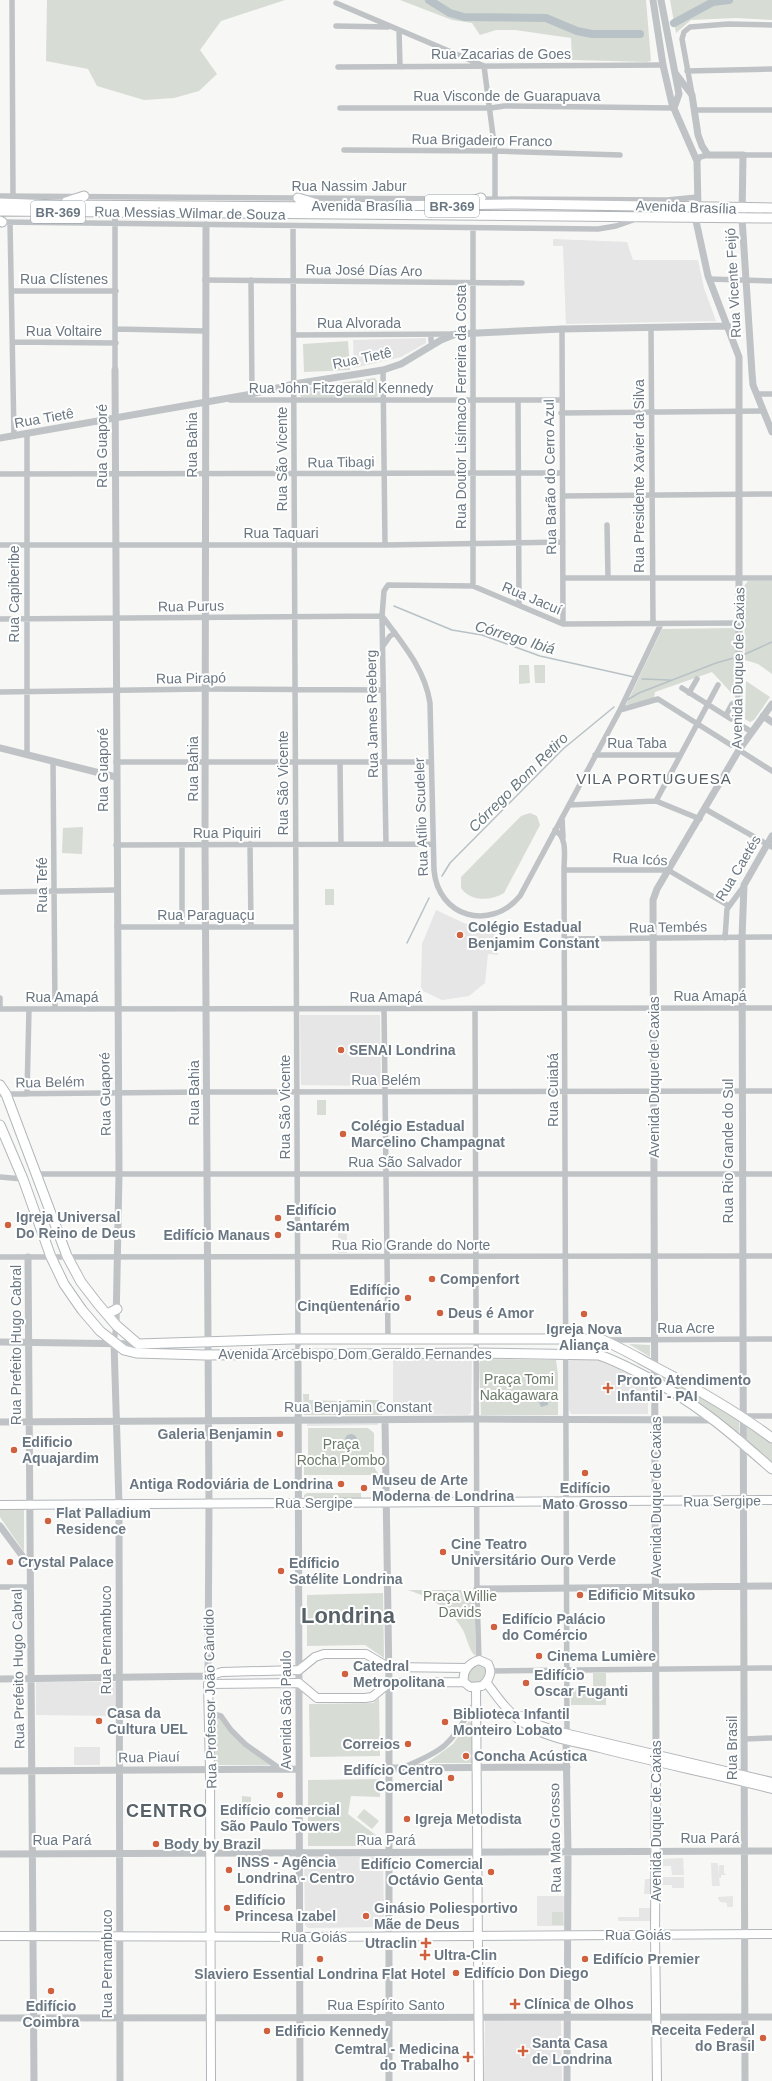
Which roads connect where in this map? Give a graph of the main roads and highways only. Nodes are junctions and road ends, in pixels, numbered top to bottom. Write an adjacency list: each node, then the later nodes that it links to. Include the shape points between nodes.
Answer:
1 (84, 196): 6 (main road)
2 (298, 198): 11 (main road)
3 (481, 198): 9 (main road)
4 (667, 200): 10 (main road)
5 (0, 203): 6 (main road, Avenida Brasília / BR-369)
6 (60, 205): 7 (main road, Avenida Brasília / BR-369)
7 (115, 205): 8 (main road, Avenida Brasília / BR-369); 13 (main road, Avenida Brasília / BR-369)
8 (206, 205): 11 (main road, Avenida Brasília / BR-369); 14 (main road, Avenida Brasília / BR-369, via 696,218)
9 (460, 206): 10 (main road, Avenida Brasília / BR-369); 11 (main road, Avenida Brasília / BR-369)
10 (683, 206): 14 (main road, Avenida Brasília / BR-369)
11 (329, 207)
12 (772, 208): 14 (main road, Avenida Brasília / BR-369)
13 (0, 211)
14 (742, 214): 15 (main road, Avenida Brasília / BR-369)
15 (772, 218)
16 (0, 1085): 17 (main road)
17 (3, 1094): 20 (main road, via 37,1174 67,1256 81,1282)
18 (0, 1125): 22 (main road, Avenida Arcebispo Dom Geraldo Fernandes, via 64,1284 100,1331 124,1350 136,1353)
19 (117, 1309): 20 (main road)
20 (107, 1314): 21 (main road, Avenida Arcebispo Dom Geraldo Fernandes, via 138,1344)
21 (285, 1339): 22 (main road, via 280,1344 222,1344 218,1347); 23 (main road, Avenida Arcebispo Dom Geraldo Fernandes, via 600,1339 616,1345 742,1416)
22 (217, 1355): 24 (main road, Avenida Arcebispo Dom Geraldo Fernandes, via 599,1355 655,1381 716,1420)
23 (772, 1438)
24 (772, 1469)
25 (772, 1500): 26 (main road, Rua Sergipe)
26 (0, 1505)
27 (403, 1667): 28 (main road); 29 (main road, via 388,1667 366,1654 324,1654 315,1657 298,1670); 36 (main road, via 400,1675)
28 (466, 1668): 31 (main road, via 479,1660 488,1664); 33 (main road)
29 (288, 1669): 30 (main road); 35 (main road, via 290,1678)
30 (222, 1672): 32 (main road); 34 (main road)
31 (489, 1677): 37 (main road); 38 (main road, via 502,1704 518,1719 541,1733)
32 (208, 1680): 34 (main road); 46 (main road, Rua Professor João Cândido)
33 (464, 1682): 36 (main road); 37 (main road, via 469,1687)
34 (222, 1683): 35 (main road)
35 (284, 1683): 36 (main road, via 299,1683 317,1698 364,1698 372,1697 389,1683)
36 (406, 1683)
37 (476, 1688): 43 (main road)
38 (657, 1759): 39 (main road); 44 (main road, Avenida Duque de Caxias)
39 (745, 1778): 40 (main road); 41 (main road)
40 (772, 1782)
41 (772, 1789)
42 (772, 1934): 44 (main road, Rua Goiás)
43 (478, 1935): 44 (main road, Rua Goiás); 46 (main road, Rua Goiás); 48 (main road)
44 (655, 1935): 49 (main road, Avenida Duque de Caxias)
45 (0, 1936): 46 (main road, Rua Goiás)
46 (211, 1937): 47 (main road, Rua Professor João Cândido)
47 (211, 2081)
48 (479, 2081)
49 (657, 2081)

